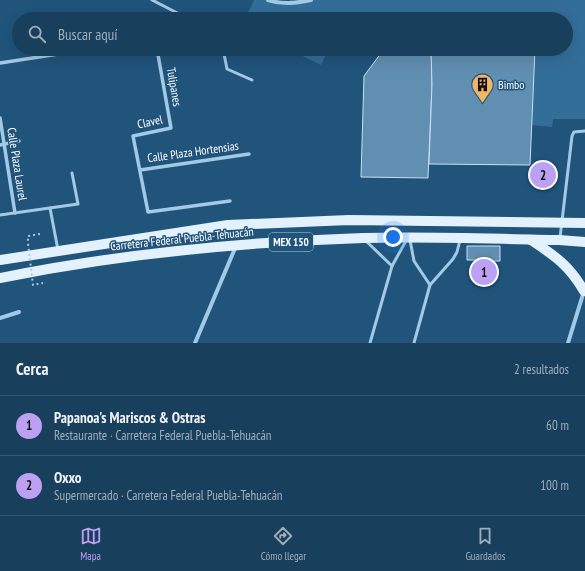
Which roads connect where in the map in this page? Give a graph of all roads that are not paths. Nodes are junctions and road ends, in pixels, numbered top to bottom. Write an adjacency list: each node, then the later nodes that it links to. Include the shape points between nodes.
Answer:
1 (152, 0): 4 (lane)
2 (268, 0): 3 (street, via 279,4)
3 (311, 0)
4 (175, 12)
5 (46, 56): 8 (street)
6 (158, 56): 11 (street, Tulipanes)
7 (224, 56): 9 (lane, via 226,69)
8 (0, 63)
9 (252, 80)
10 (0, 118): 14 (street, Calle Plaza Laurel)
11 (172, 128): 16 (street, Clavel, via 133,136)
12 (585, 130): 22 (lane, via 574,132 572,136)
13 (19, 141): 14 (street)
14 (2, 144): 20 (street, Calle Plaza Laurel)
15 (249, 154): 16 (street, Calle Plaza Hortensias)
16 (140, 170): 18 (street, via 148,212)
17 (72, 173): 19 (lane, via 78,204)
18 (230, 201)
19 (50, 208): 20 (lane); 31 (lane)
20 (15, 213): 21 (lane)
21 (0, 215)
22 (562, 222): 23 (main road, Carretera Federal Puebla-Tehuacán / MEX 150); 28 (lane); 31 (main road, Carretera Federal Puebla-Tehuacán / MEX 150, via 349,220 228,225)
23 (585, 223)
24 (364, 238): 25 (main road, Carretera Federal Puebla-Tehuacán / MEX 150); 30 (main road, Carretera Federal Puebla-Tehuacán / MEX 150); 33 (lane)
25 (409, 238): 26 (main road, Carretera Federal Puebla-Tehuacán / MEX 150); 33 (lane); 35 (lane, via 414,261)
26 (461, 238): 27 (main road, Carretera Federal Puebla-Tehuacán / MEX 150); 35 (lane, via 453,259)
27 (531, 240): 28 (main road, Carretera Federal Puebla-Tehuacán / MEX 150); 36 (main road, via 560,259)
28 (559, 240): 29 (main road, Carretera Federal Puebla-Tehuacán / MEX 150)
29 (585, 242)
30 (237, 244): 34 (main road, Carretera Federal Puebla-Tehuacán / MEX 150, via 64,265); 39 (street)
31 (58, 251): 32 (main road, Carretera Federal Puebla-Tehuacán / MEX 150)
32 (0, 260)
33 (392, 266): 40 (lane)
34 (0, 278)
35 (430, 285): 41 (lane)
36 (584, 289): 42 (street)
37 (19, 312): 38 (street)
38 (0, 318)
39 (195, 343)
40 (370, 343)
41 (414, 343)
42 (568, 343)

